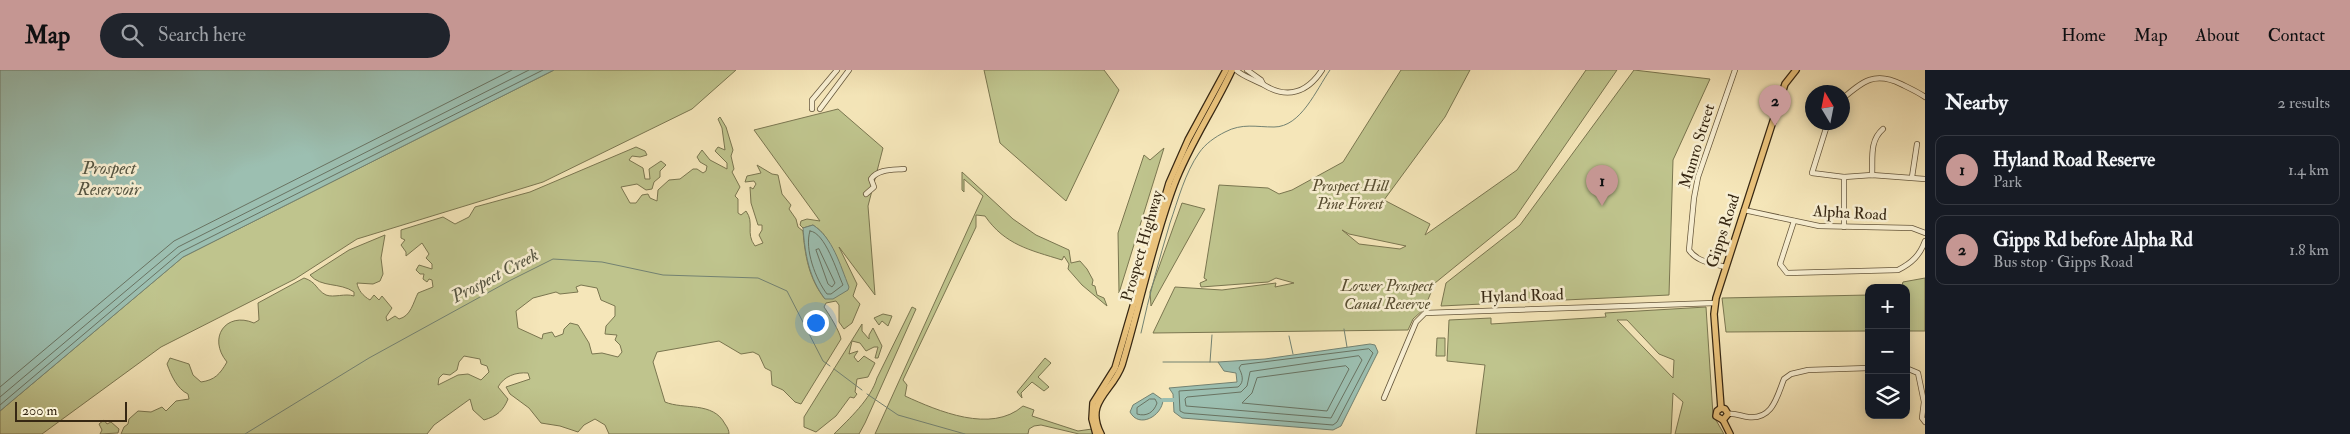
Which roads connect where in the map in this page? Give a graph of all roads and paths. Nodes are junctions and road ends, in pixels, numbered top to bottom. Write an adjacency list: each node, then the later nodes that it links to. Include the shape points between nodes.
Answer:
1 (837, 70): 13 (street, via 814,97)
2 (849, 70): 14 (street)
3 (1226, 70): 38 (main road, Prospect Highway, via 1169,183 1115,368 1093,403 1092,419)
4 (1232, 70): 39 (main road, Prospect Highway, via 1173,186 1120,371 1097,406 1096,421)
5 (1236, 70): 10 (street)
6 (1247, 70): 10 (street)
7 (1322, 70): 10 (street, via 1313,81 1296,92 1279,93)
8 (1734, 70): 29 (street, Munro Street, via 1698,177 1690,250 1699,260)
9 (1796, 70): 24 (main road, Gipps Road, via 1785,84)
10 (1263, 84)
11 (1850, 93): 12 (street, via 1880,76)
12 (1925, 97)
13 (812, 109)
14 (820, 109)
15 (1883, 129): 19 (street, via 1873,146)
16 (1825, 130): 20 (street, via 1812,172)
17 (1918, 144): 21 (street)
18 (904, 169): 23 (street, via 881,171 873,176 874,187)
19 (1872, 175): 20 (street); 21 (street)
20 (1844, 177): 26 (street)
21 (1912, 177): 22 (street)
22 (1925, 179)
23 (866, 194)
24 (1744, 210): 25 (street, Alpha Road); 29 (main road, Gipps Road)
25 (1794, 221): 26 (street, Alpha Road); 28 (street, via 1780,264 1786,273 1898,270 1910,263)
26 (1844, 227): 27 (street, Alpha Road, via 1912,228)
27 (1925, 233)
28 (1925, 241)
29 (1725, 267): 30 (main road, Gipps Road)
30 (1715, 304): 33 (street, Hyland Road, via 1425,313 1416,322); 34 (main road, Gipps Road)
31 (1865, 368): 35 (street, via 1798,371 1784,379 1778,400 1766,412 1750,417)
32 (1910, 370): 37 (street, via 1918,373)
33 (1384, 398)
34 (1722, 408): 35 (main road); 36 (main road, via 1716,416)
35 (1728, 414): 36 (main road)
36 (1723, 420): 40 (main road)
37 (1925, 422)
38 (1096, 434)
39 (1101, 434)
40 (1730, 434)

